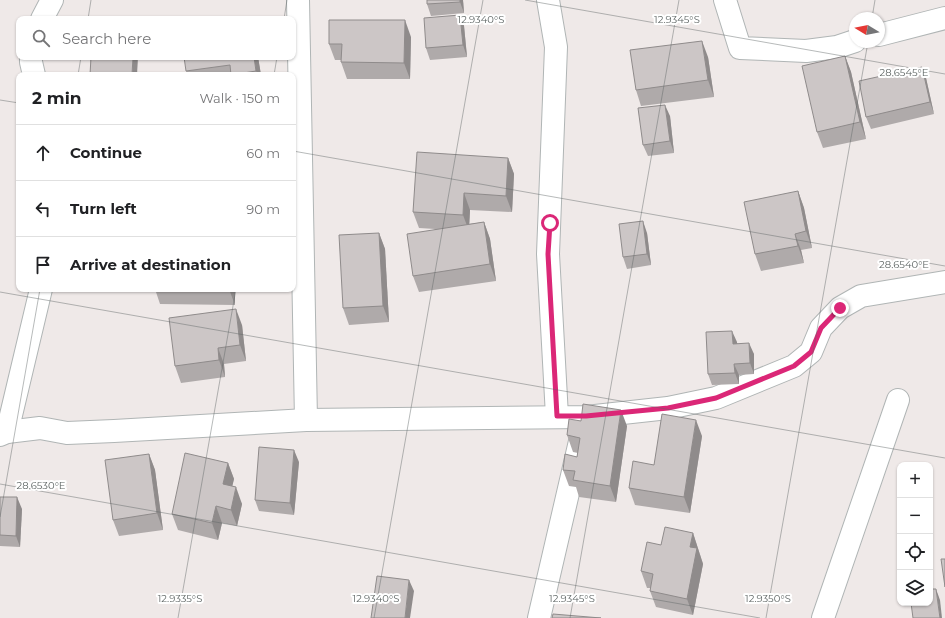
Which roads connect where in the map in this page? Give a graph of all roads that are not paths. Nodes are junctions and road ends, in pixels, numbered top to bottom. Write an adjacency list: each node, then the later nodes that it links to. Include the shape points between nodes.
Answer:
1 (52, 0): 5 (street)
2 (298, 0): 16 (street)
3 (548, 0): 14 (street, via 556,47 548,254)
4 (725, 0): 8 (street, via 740,48 806,51)
5 (44, 16)
6 (945, 18): 7 (street)
7 (885, 33)
8 (849, 43)
9 (31, 60): 10 (street)
10 (33, 72)
11 (945, 282): 15 (street, via 861,296 840,308 821,328 811,352 794,366 716,398 668,408)
12 (40, 292): 17 (street)
13 (898, 400): 19 (street)
14 (557, 416): 15 (street); 16 (street)
15 (586, 416): 18 (street)
16 (306, 420): 17 (street, via 67,433 40,428)
17 (3, 433)
18 (539, 618)
19 (823, 618)

